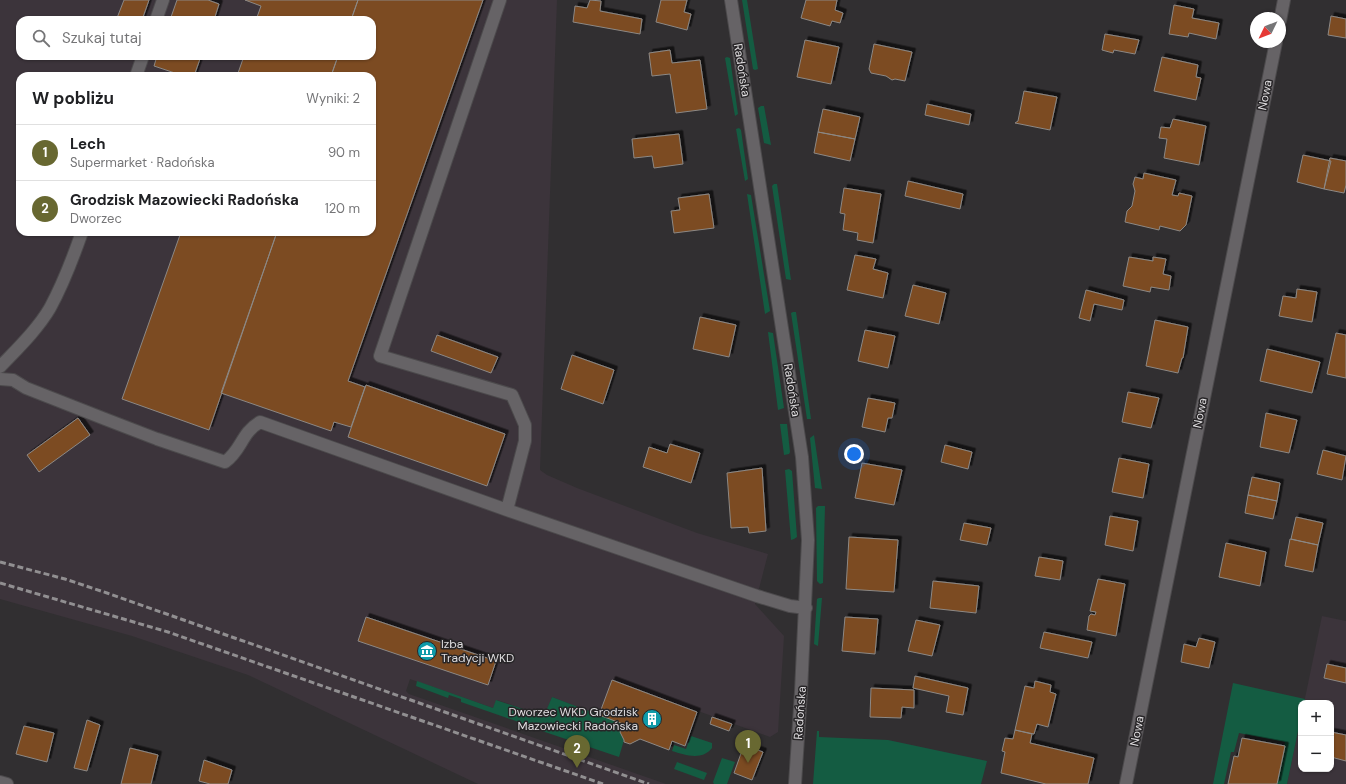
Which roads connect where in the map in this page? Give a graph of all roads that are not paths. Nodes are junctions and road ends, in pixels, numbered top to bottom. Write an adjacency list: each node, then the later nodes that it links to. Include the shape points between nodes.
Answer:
1 (163, 0): 6 (street)
2 (500, 0): 13 (street, via 380,356 512,395 525,424 526,441)
3 (731, 0): 14 (street, Radońska, via 802,457 808,540)
4 (1284, 0): 5 (street)
5 (1282, 12)
6 (157, 16)
7 (1275, 48): 18 (street, Nowa)
8 (142, 60): 9 (street)
9 (137, 72)
10 (81, 236): 11 (street, via 49,309)
11 (0, 367)
12 (0, 379): 13 (street, via 13,380 26,388 105,419 225,462 232,457 250,427 260,422)
13 (507, 510): 14 (street, via 757,596)
14 (806, 608): 17 (street, Radońska)
15 (0, 782): 16 (street)
16 (7, 784)
17 (795, 784)
18 (1126, 784)

